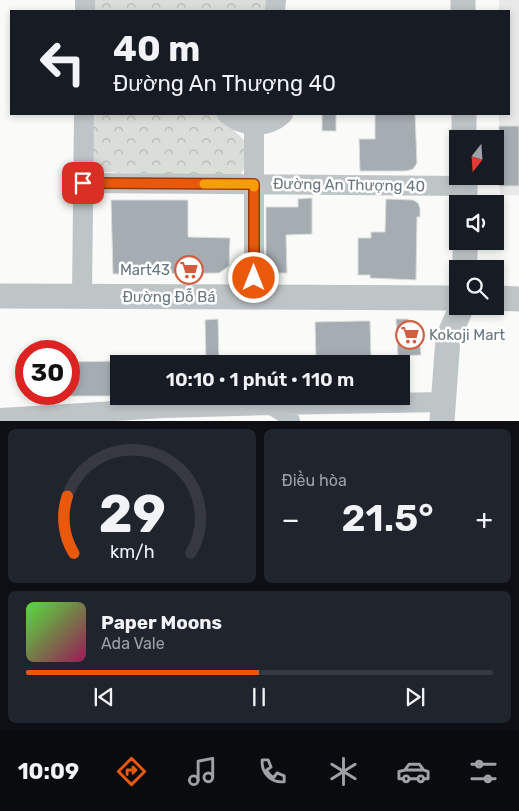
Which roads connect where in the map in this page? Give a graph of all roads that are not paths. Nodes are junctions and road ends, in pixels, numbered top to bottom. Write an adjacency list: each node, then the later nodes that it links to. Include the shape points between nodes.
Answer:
1 (84, 115): 7 (street)
2 (229, 115): 5 (street)
3 (281, 115): 5 (street, via 267,124)
4 (464, 115): 6 (street)
5 (254, 125): 8 (street)
6 (464, 130)
7 (83, 183): 8 (street, Đường An Thượng 40); 11 (street)
8 (254, 184): 9 (street, Đường An Thượng 40); 12 (street)
9 (465, 189)
10 (0, 296): 11 (street, Đường Đỗ Bá)
11 (82, 296): 12 (street, Đường Đỗ Bá)
12 (254, 297): 13 (street, Đường Đỗ Bá)
13 (449, 298)
14 (504, 298): 15 (street)
15 (519, 299)
16 (458, 315): 18 (street, via 448,338)
17 (272, 405): 18 (street); 19 (street); 21 (street, via 286,414)
18 (443, 412)
19 (163, 415): 20 (street)
20 (4, 419)
21 (290, 421)

